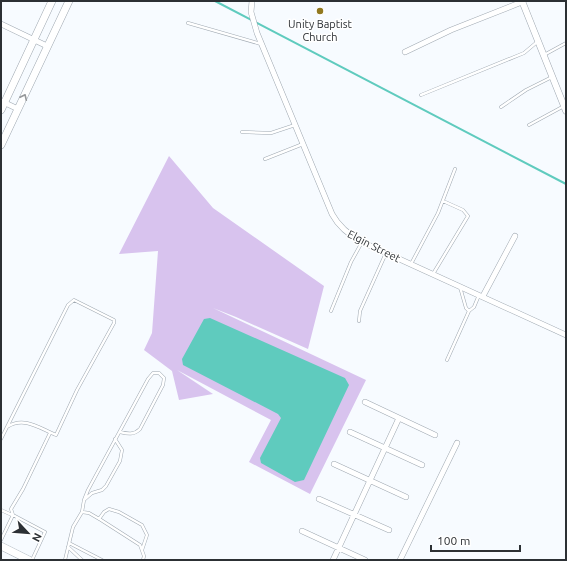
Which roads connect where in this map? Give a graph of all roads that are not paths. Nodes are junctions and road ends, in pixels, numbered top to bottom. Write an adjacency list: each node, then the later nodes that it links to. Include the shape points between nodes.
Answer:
1 (52, 1): 7 (main road)
2 (69, 1): 11 (main road)
3 (252, 1): 10 (street, Elgin Street, via 254,25)
4 (522, 2): 8 (street); 12 (street, via 451,30)
5 (188, 23): 10 (lane)
6 (1, 24): 7 (street)
7 (34, 40): 11 (street); 16 (main road)
8 (538, 41): 13 (street); 15 (lane, via 524,53)
9 (566, 43): 13 (lane)
10 (262, 44): 20 (street, Elgin Street)
11 (47, 46): 19 (main road, one-way to 11)
12 (405, 52)
13 (544, 56): 14 (street)
14 (552, 77): 17 (street); 18 (lane)
15 (421, 95)
16 (2, 105): 19 (street)
17 (565, 106): 21 (lane)
18 (501, 107)
19 (18, 109): 24 (main road)
20 (295, 124): 22 (lane, via 271,133); 23 (street, Elgin Street)
21 (529, 125)
22 (242, 132)
23 (304, 144): 25 (lane); 29 (street, Elgin Street, via 336,222)
24 (1, 145)
25 (265, 159)
26 (455, 169): 27 (lane)
27 (443, 201): 31 (lane); 32 (lane, via 463,210 468,216)
28 (515, 236): 34 (street)
29 (362, 242): 30 (street, Elgin Street); 35 (lane, via 339,288)
30 (386, 253): 31 (street, Elgin Street); 37 (lane, via 360,311)
31 (410, 264): 32 (street, Elgin Street)
32 (432, 274): 33 (street, Elgin Street)
33 (460, 286): 34 (street, Elgin Street); 36 (lane)
34 (481, 296): 36 (lane); 38 (street, Elgin Street)
35 (331, 311)
36 (469, 311): 39 (lane)
37 (359, 322)
38 (566, 336)
39 (447, 360)
40 (365, 402): 41 (street)
41 (399, 418): 46 (street); 50 (street)
42 (7, 426): 45 (lane, via 24,422); 45 (lane, via 68,305 74,300 114,320 114,323 77,390 56,435); 47 (lane)
43 (120, 432): 43 (lane, via 148,379 156,372 163,376 163,384 140,429 132,434); 48 (lane)
44 (350, 432): 50 (street)
45 (50, 433): 59 (lane, via 11,509)
46 (435, 435)
47 (1, 439)
48 (116, 439): 56 (lane); 56 (lane, via 122,450 120,460 106,486)
49 (457, 443): 77 (street)
50 (385, 449): 52 (street); 53 (street)
51 (334, 464): 53 (street)
52 (422, 465)
53 (370, 481): 54 (street); 60 (street)
54 (406, 497)
55 (319, 499): 60 (street)
56 (84, 500): 58 (lane)
57 (1, 510): 59 (lane)
58 (82, 512): 61 (lane); 65 (lane, via 73,527)
59 (13, 515): 64 (lane); 70 (lane, via 45,532)
60 (354, 515): 62 (street); 68 (street)
61 (99, 519): 69 (lane, via 140,545); 69 (lane, via 109,509 142,525 147,534)
62 (389, 530)
63 (302, 531): 68 (street)
64 (1, 540)
65 (69, 543): 67 (lane); 73 (lane)
66 (1, 546): 70 (main road)
67 (68, 547): 71 (lane); 72 (lane)
68 (339, 548): 75 (street); 76 (street)
69 (142, 550): 74 (lane)
70 (31, 560)
71 (65, 560)
72 (82, 560)
73 (102, 560)
74 (144, 560)
75 (333, 560)
76 (365, 560)
77 (400, 560)

